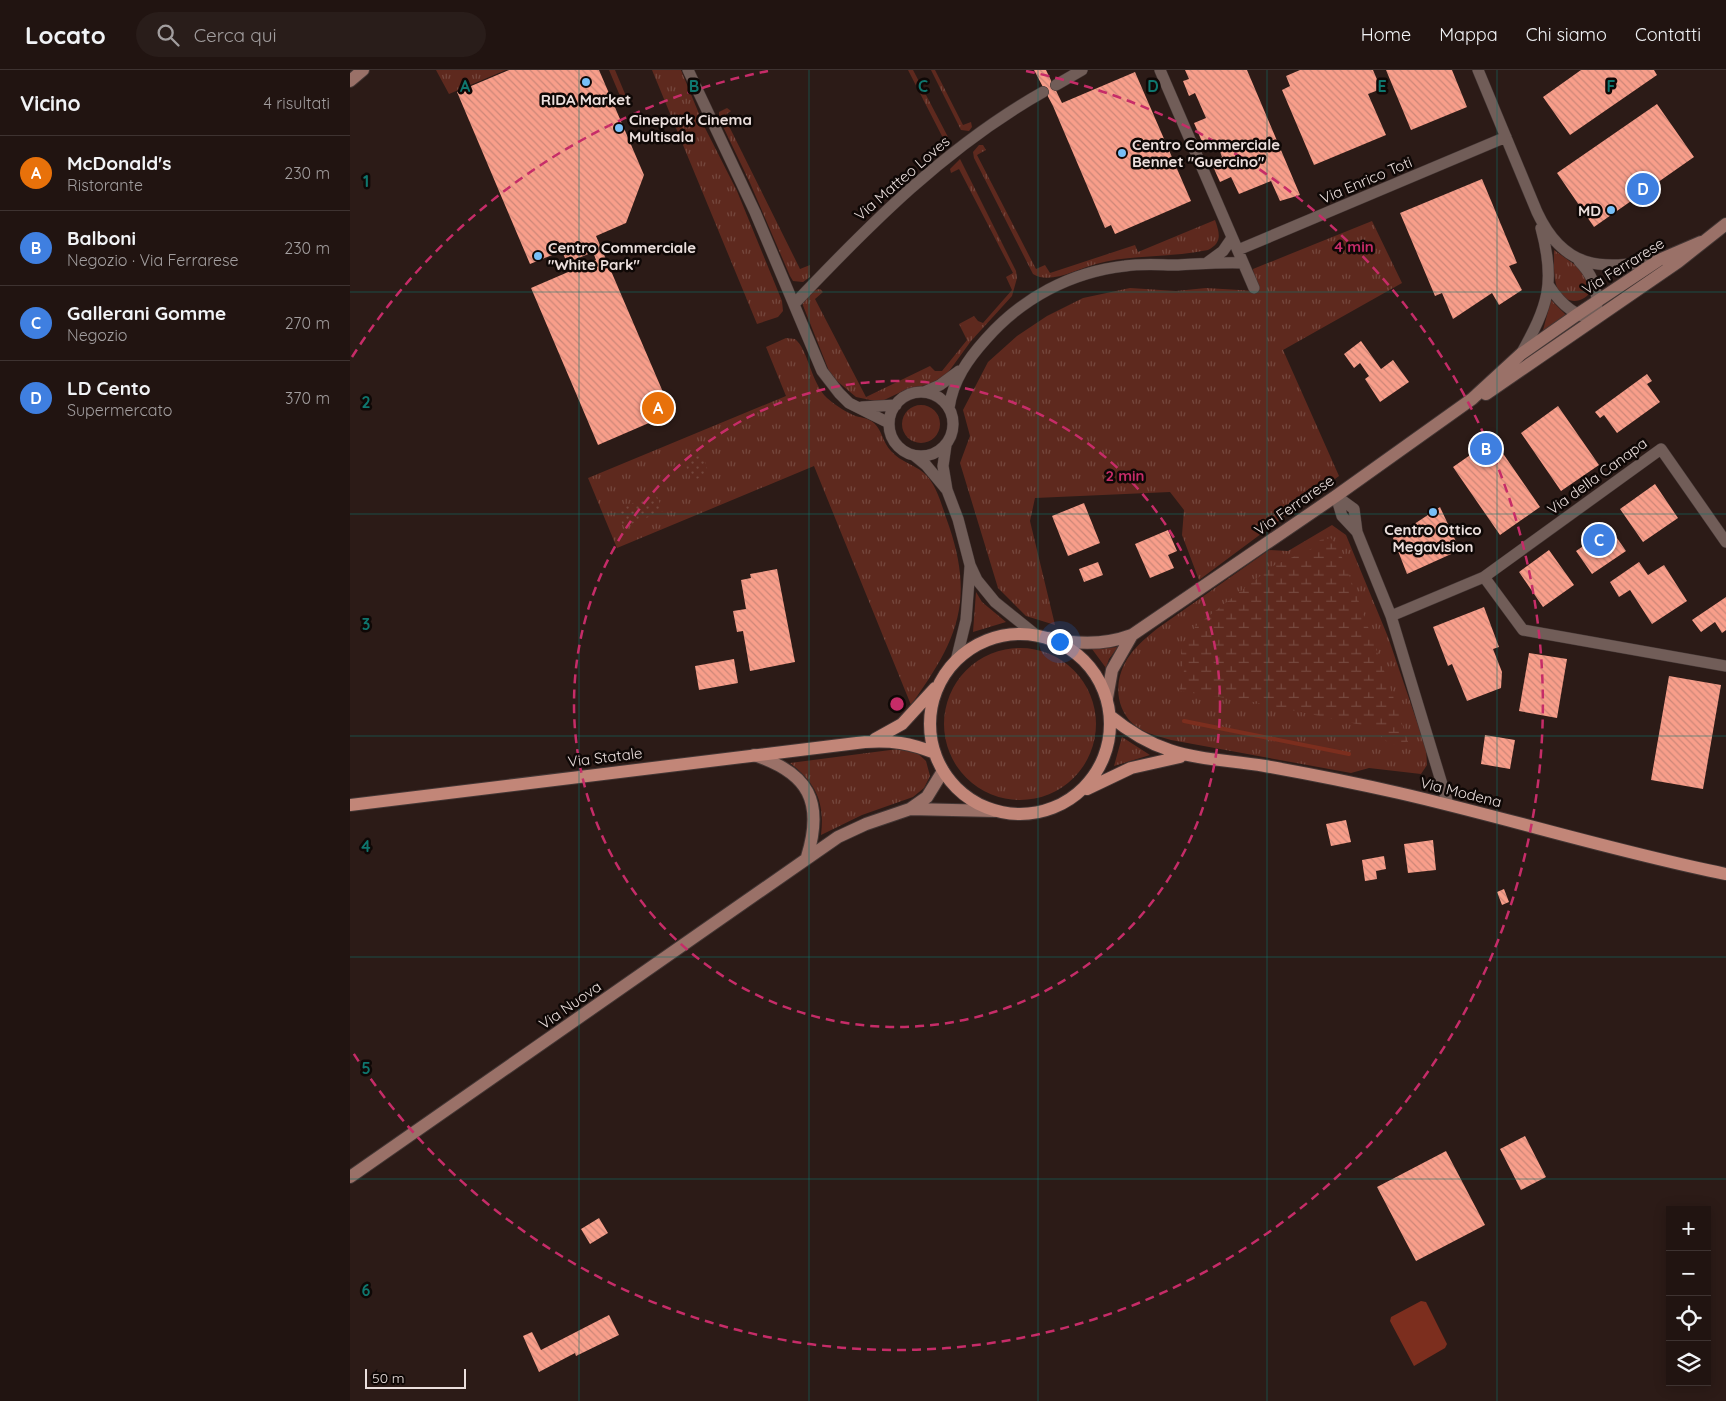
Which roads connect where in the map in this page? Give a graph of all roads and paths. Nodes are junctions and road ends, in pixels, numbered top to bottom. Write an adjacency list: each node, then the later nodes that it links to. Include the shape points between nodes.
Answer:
1 (363, 70): 6 (main road)
2 (688, 70): 22 (street)
3 (1082, 70): 7 (street)
4 (1160, 70): 12 (street)
5 (1478, 70): 9 (street)
6 (350, 81)
7 (1056, 85)
8 (1043, 92): 22 (street, Via Matteo Loves, via 960,147 899,198)
9 (1506, 137): 10 (street); 14 (street, Via Enrico Toti)
10 (1537, 212): 15 (street, via 1549,234); 19 (street, via 1547,248)
11 (1726, 224): 13 (main road, Via Ferrarese)
12 (1232, 238): 14 (street); 17 (street, via 1223,251)
13 (1701, 242): 16 (main road, Via Ferrarese); 24 (main road, Via Ferrarese, via 1678,262)
14 (1238, 250): 18 (street)
15 (1575, 256): 16 (street, via 1588,263 1611,267); 21 (street, via 1593,278)
16 (1659, 260): 21 (main road, Via Ferrarese)
17 (1208, 262): 18 (street); 26 (street, via 1127,265 1071,279 1042,292 1006,318)
18 (1243, 263): 20 (street)
19 (1549, 286): 23 (street, via 1561,304); 25 (street, via 1540,320)
20 (1254, 288)
21 (1597, 300): 23 (main road, Via Ferrarese); 24 (street)
22 (795, 303): 30 (street, via 822,370 838,393 849,403)
23 (1578, 314): 24 (street); 25 (main road, Via Ferrarese)
24 (1595, 319): 28 (main road, Via Ferrarese, via 1491,392)
25 (1521, 354): 28 (main road, Via Ferrarese)
26 (964, 367): 27 (street, via 940,385); 31 (street, via 953,386)
27 (922, 392): 29 (street, via 912,394); 31 (street, via 942,400)
28 (1472, 399): 36 (main road, Via Ferrarese)
29 (896, 405): 30 (street); 32 (street)
30 (860, 407): 32 (street)
31 (949, 408): 33 (street, via 953,431)
32 (889, 423): 34 (street, via 890,432 899,447)
33 (946, 446): 34 (street, via 932,455); 35 (street)
34 (915, 456): 35 (street)
35 (947, 490): 38 (street)
36 (1336, 496): 40 (street, via 1354,509 1357,532); 42 (main road, Via Ferrarese)
37 (1726, 542): 39 (street, Via della Canapa, via 1660,449)
38 (970, 565): 41 (street, via 977,580 995,602); 44 (street, via 966,620)
39 (1484, 576): 40 (street, Via della Canapa); 45 (street, via 1523,630)
40 (1391, 616): 55 (street)
41 (1036, 635): 43 (main road, Via Modena); 44 (main road, Via Modena, via 999,636 970,649)
42 (1132, 635): 43 (main road, Via Ferrarese, via 1093,644); 47 (main road, Via Ferrarese, via 1112,670)
43 (1049, 638): 47 (main road, Via Modena, via 1086,662)
44 (956, 661): 46 (main road, Via Modena)
45 (1726, 666)
46 (940, 682): 49 (main road, Via Statale, via 902,724); 50 (main road, Via Modena, via 930,718)
47 (1107, 698): 48 (main road, Via Modena)
48 (1110, 716): 52 (main road, Via Modena, via 1139,738); 54 (main road, Via Modena, via 1110,736 1102,762)
49 (865, 742): 50 (main road, Via Statale, via 910,743); 51 (main road, Via Statale)
50 (935, 753): 53 (main road, Via Modena)
51 (754, 755): 56 (main road, Via Statale); 59 (main road, via 792,772 810,793 814,831)
52 (1185, 756): 54 (main road, Via Modena, via 1132,768); 55 (main road, Via Modena, via 1305,773)
53 (943, 771): 57 (main road, Via Nuova, via 927,797); 58 (main road, Via Modena, via 961,793)
54 (1079, 793): 58 (main road, Via Modena, via 1050,809 1035,813 1020,815)
55 (1448, 804): 60 (main road, Via Modena)
56 (350, 805)
57 (910, 809): 58 (main road, Via Nuova); 59 (main road, Via Nuova, via 856,828)
58 (996, 811)
59 (807, 857): 61 (main road, Via Nuova, via 763,891)
60 (1726, 874)
61 (350, 1177)

